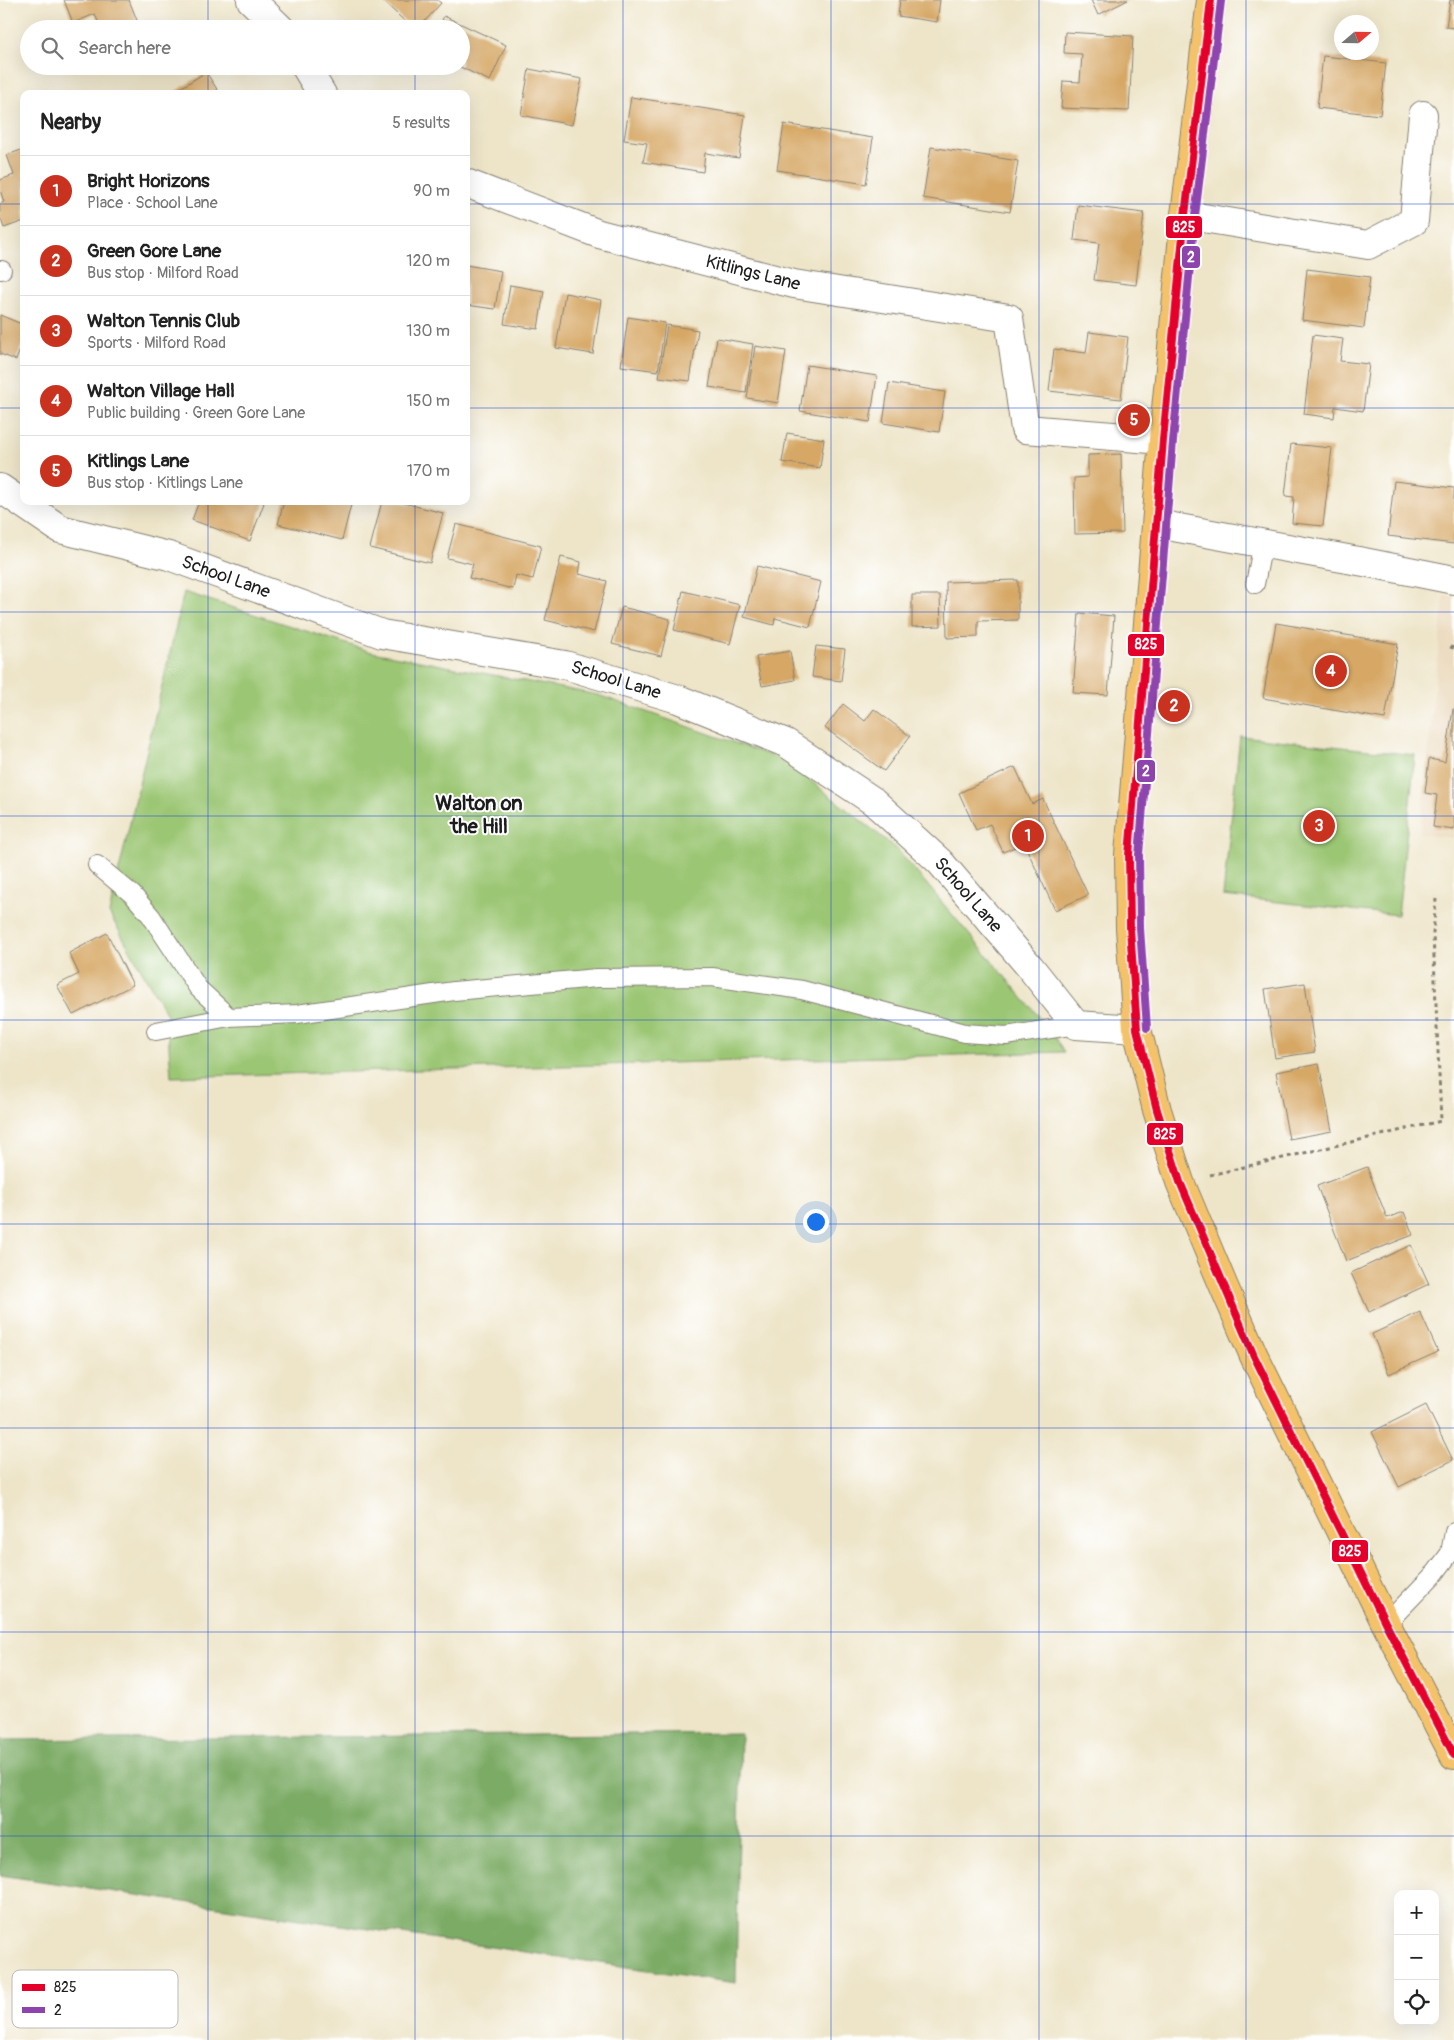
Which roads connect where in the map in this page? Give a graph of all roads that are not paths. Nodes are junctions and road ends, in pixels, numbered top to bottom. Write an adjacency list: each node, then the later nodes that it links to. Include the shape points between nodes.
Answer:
1 (251, 0): 3 (street)
2 (1211, 0): 8 (highway)
3 (272, 20)
4 (310, 75): 5 (street)
5 (319, 90)
6 (1423, 115): 8 (street, via 1414,221 1368,245)
7 (470, 186): 9 (street, Kitlings Lane, via 599,234 794,284 1009,318 1025,429)
8 (1185, 215): 9 (highway)
9 (1163, 440): 13 (highway)
10 (0, 488): 11 (street, School Lane)
11 (20, 502)
12 (25, 505): 19 (street, School Lane, via 60,529 169,556 382,634 565,664 678,699 786,743 873,801 940,862)
13 (1157, 524): 14 (street); 20 (highway, via 1129,855 1130,928)
14 (1263, 543): 15 (street); 16 (lane)
15 (1454, 580)
16 (1255, 584)
17 (97, 864): 18 (lane, via 133,895 151,916 198,988)
18 (229, 1017): 19 (lane, via 297,1014 454,991 597,978 712,977 802,990 965,1033 1006,1036); 21 (lane)
19 (1076, 1025): 20 (street)
20 (1138, 1029): 23 (highway, via 1157,1110 1180,1182 1254,1356)
21 (156, 1031)
22 (1454, 1532): 23 (lane, via 1450,1553 1436,1572)
23 (1386, 1624): 24 (highway)
24 (1454, 1755)

